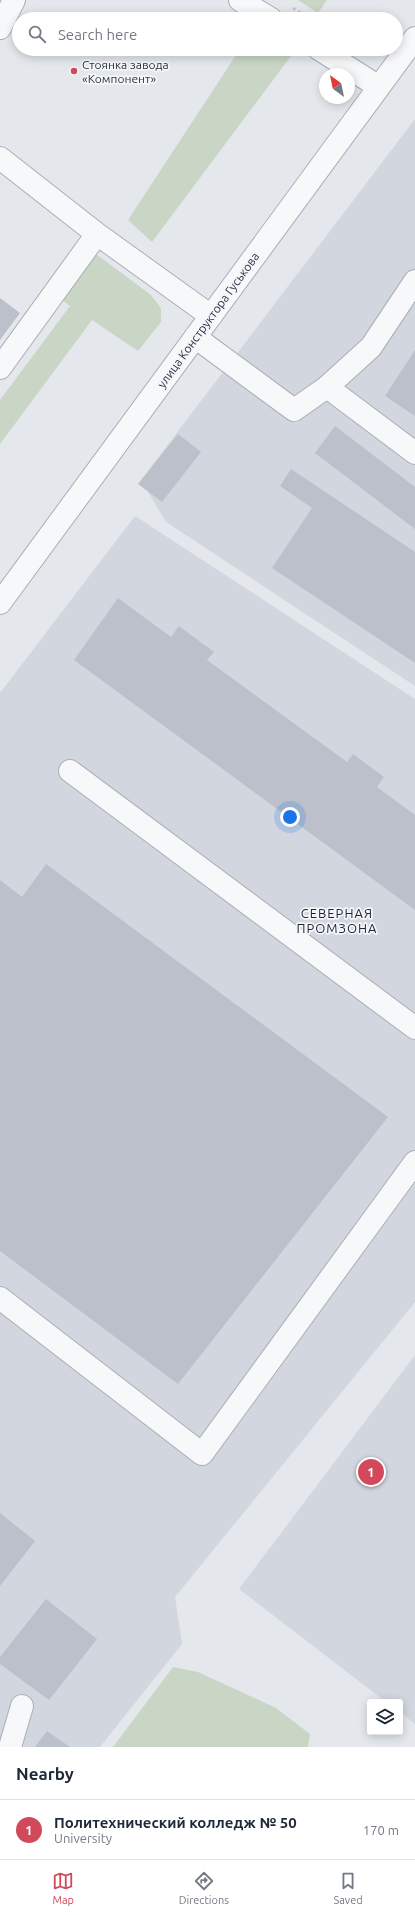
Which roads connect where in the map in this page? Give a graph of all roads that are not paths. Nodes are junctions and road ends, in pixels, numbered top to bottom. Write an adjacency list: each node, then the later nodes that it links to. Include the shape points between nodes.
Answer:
1 (14, 0): 4 (street)
2 (240, 0): 3 (street)
3 (260, 12)
4 (0, 28)
5 (415, 38): 6 (street, улица Конструктора Гуськова)
6 (403, 54)
7 (330, 56): 9 (street)
8 (402, 56): 9 (street, улица Конструктора Гуськова)
9 (379, 87): 13 (street, улица Конструктора Гуськова)
10 (0, 158): 11 (street)
11 (97, 234): 13 (street); 15 (street)
12 (415, 280): 16 (street, via 371,347)
13 (211, 316): 14 (street, улица Конструктора Гуськова)
14 (195, 337): 16 (street, via 294,410); 18 (street, улица Конструктора Гуськова)
15 (0, 368)
16 (327, 387): 17 (street)
17 (415, 453)
18 (0, 603)
19 (70, 772): 20 (street)
20 (415, 1028)
21 (415, 1162): 22 (street, via 202,1454)
22 (0, 1298)
23 (22, 1706): 24 (street)
24 (10, 1747)

